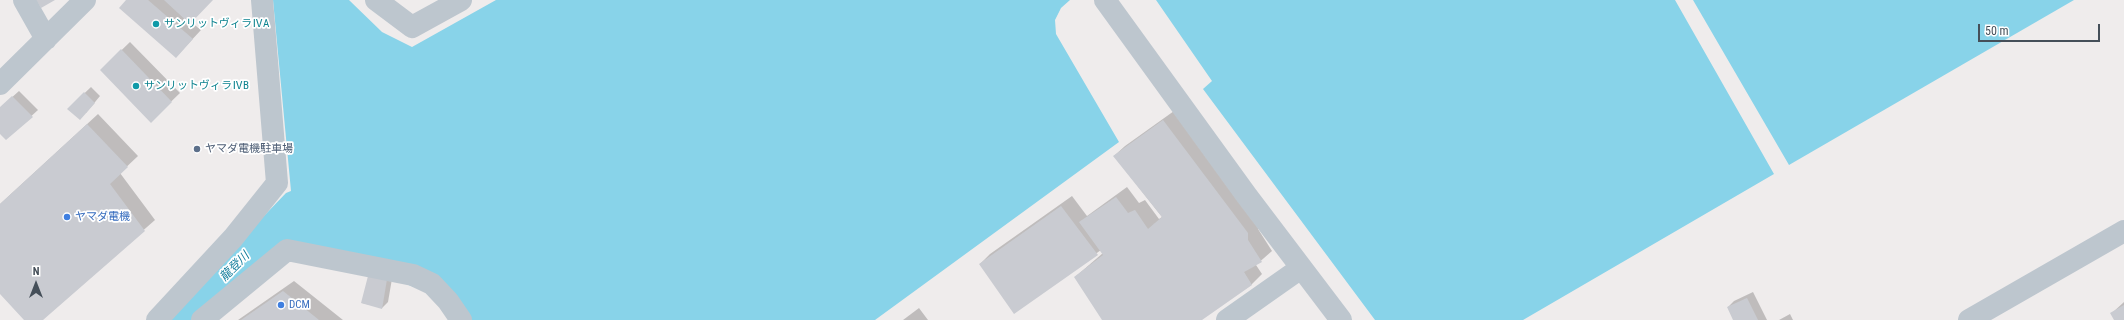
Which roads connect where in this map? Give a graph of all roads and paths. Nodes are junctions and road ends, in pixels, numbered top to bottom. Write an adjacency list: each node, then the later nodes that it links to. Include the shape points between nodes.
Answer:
1 (24, 0): 7 (street)
2 (85, 0): 7 (street)
3 (262, 0): 12 (street, via 277,184 233,238)
4 (376, 0): 5 (street, via 412,27)
5 (461, 0)
6 (1105, 0): 10 (street)
7 (46, 40): 8 (street)
8 (0, 84)
9 (2124, 231): 11 (street)
10 (1301, 268): 15 (street); 16 (street)
11 (1974, 319)
12 (157, 320)
13 (202, 320): 14 (street, via 287,250 412,275 432,284)
14 (461, 320)
15 (1227, 320)
16 (1340, 320)

